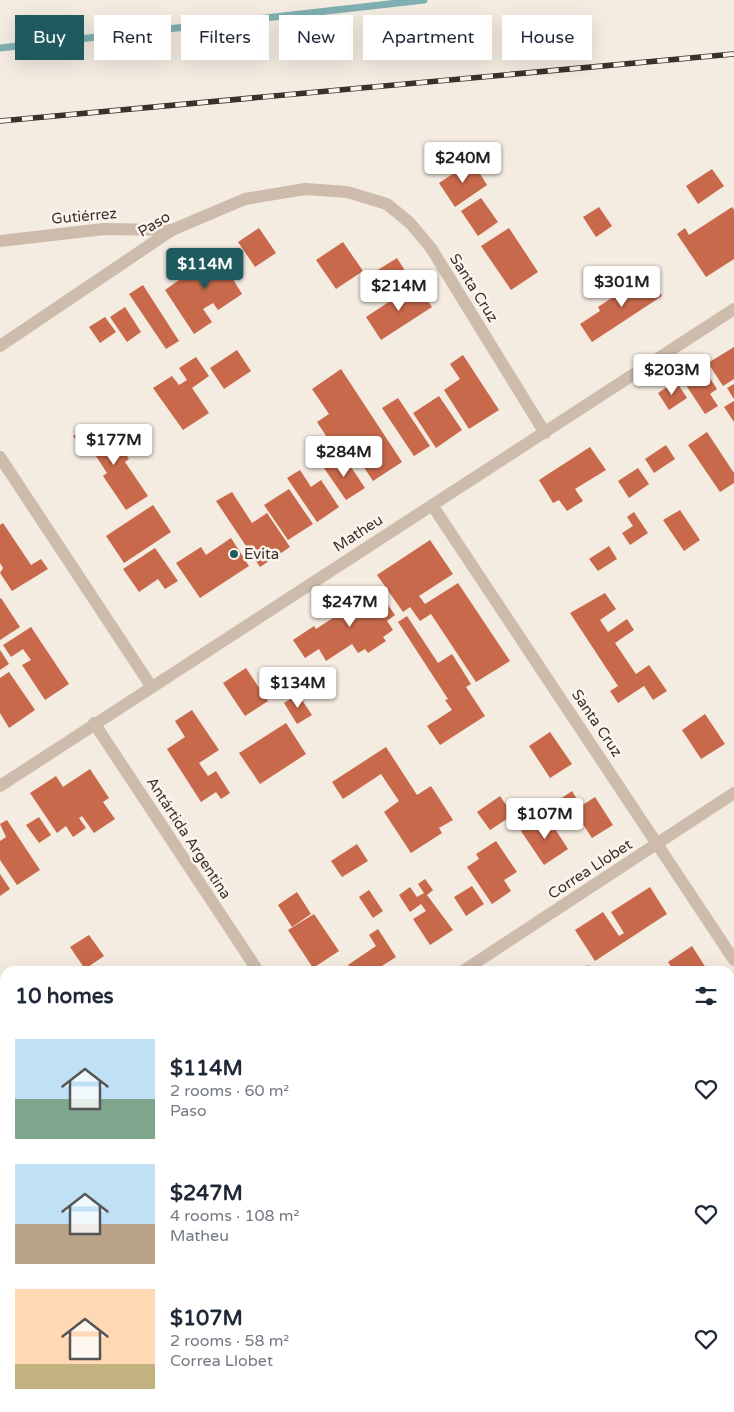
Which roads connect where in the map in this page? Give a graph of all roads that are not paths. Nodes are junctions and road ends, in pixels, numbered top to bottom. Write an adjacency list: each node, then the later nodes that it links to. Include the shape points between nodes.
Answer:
1 (347, 192): 2 (street, Paso, via 305,189 245,199); 6 (street, Santa Cruz, via 387,204 410,223 431,248)
2 (172, 230): 3 (street, Gutiérrez, via 104,228); 5 (street, Paso)
3 (0, 241)
4 (734, 309): 6 (street, Matheu)
5 (0, 346)
6 (545, 433): 8 (street, Matheu)
7 (0, 457): 9 (street)
8 (432, 505): 9 (street, Matheu); 13 (street, Santa Cruz)
9 (151, 686): 10 (street, Matheu)
10 (94, 722): 11 (street, Matheu); 15 (street, Antártida Argentina)
11 (0, 786)
12 (734, 793): 13 (street, Correa Llobet)
13 (658, 845): 14 (street, Santa Cruz); 16 (street, Correa Llobet)
14 (734, 960)
15 (255, 966)
16 (471, 966)

